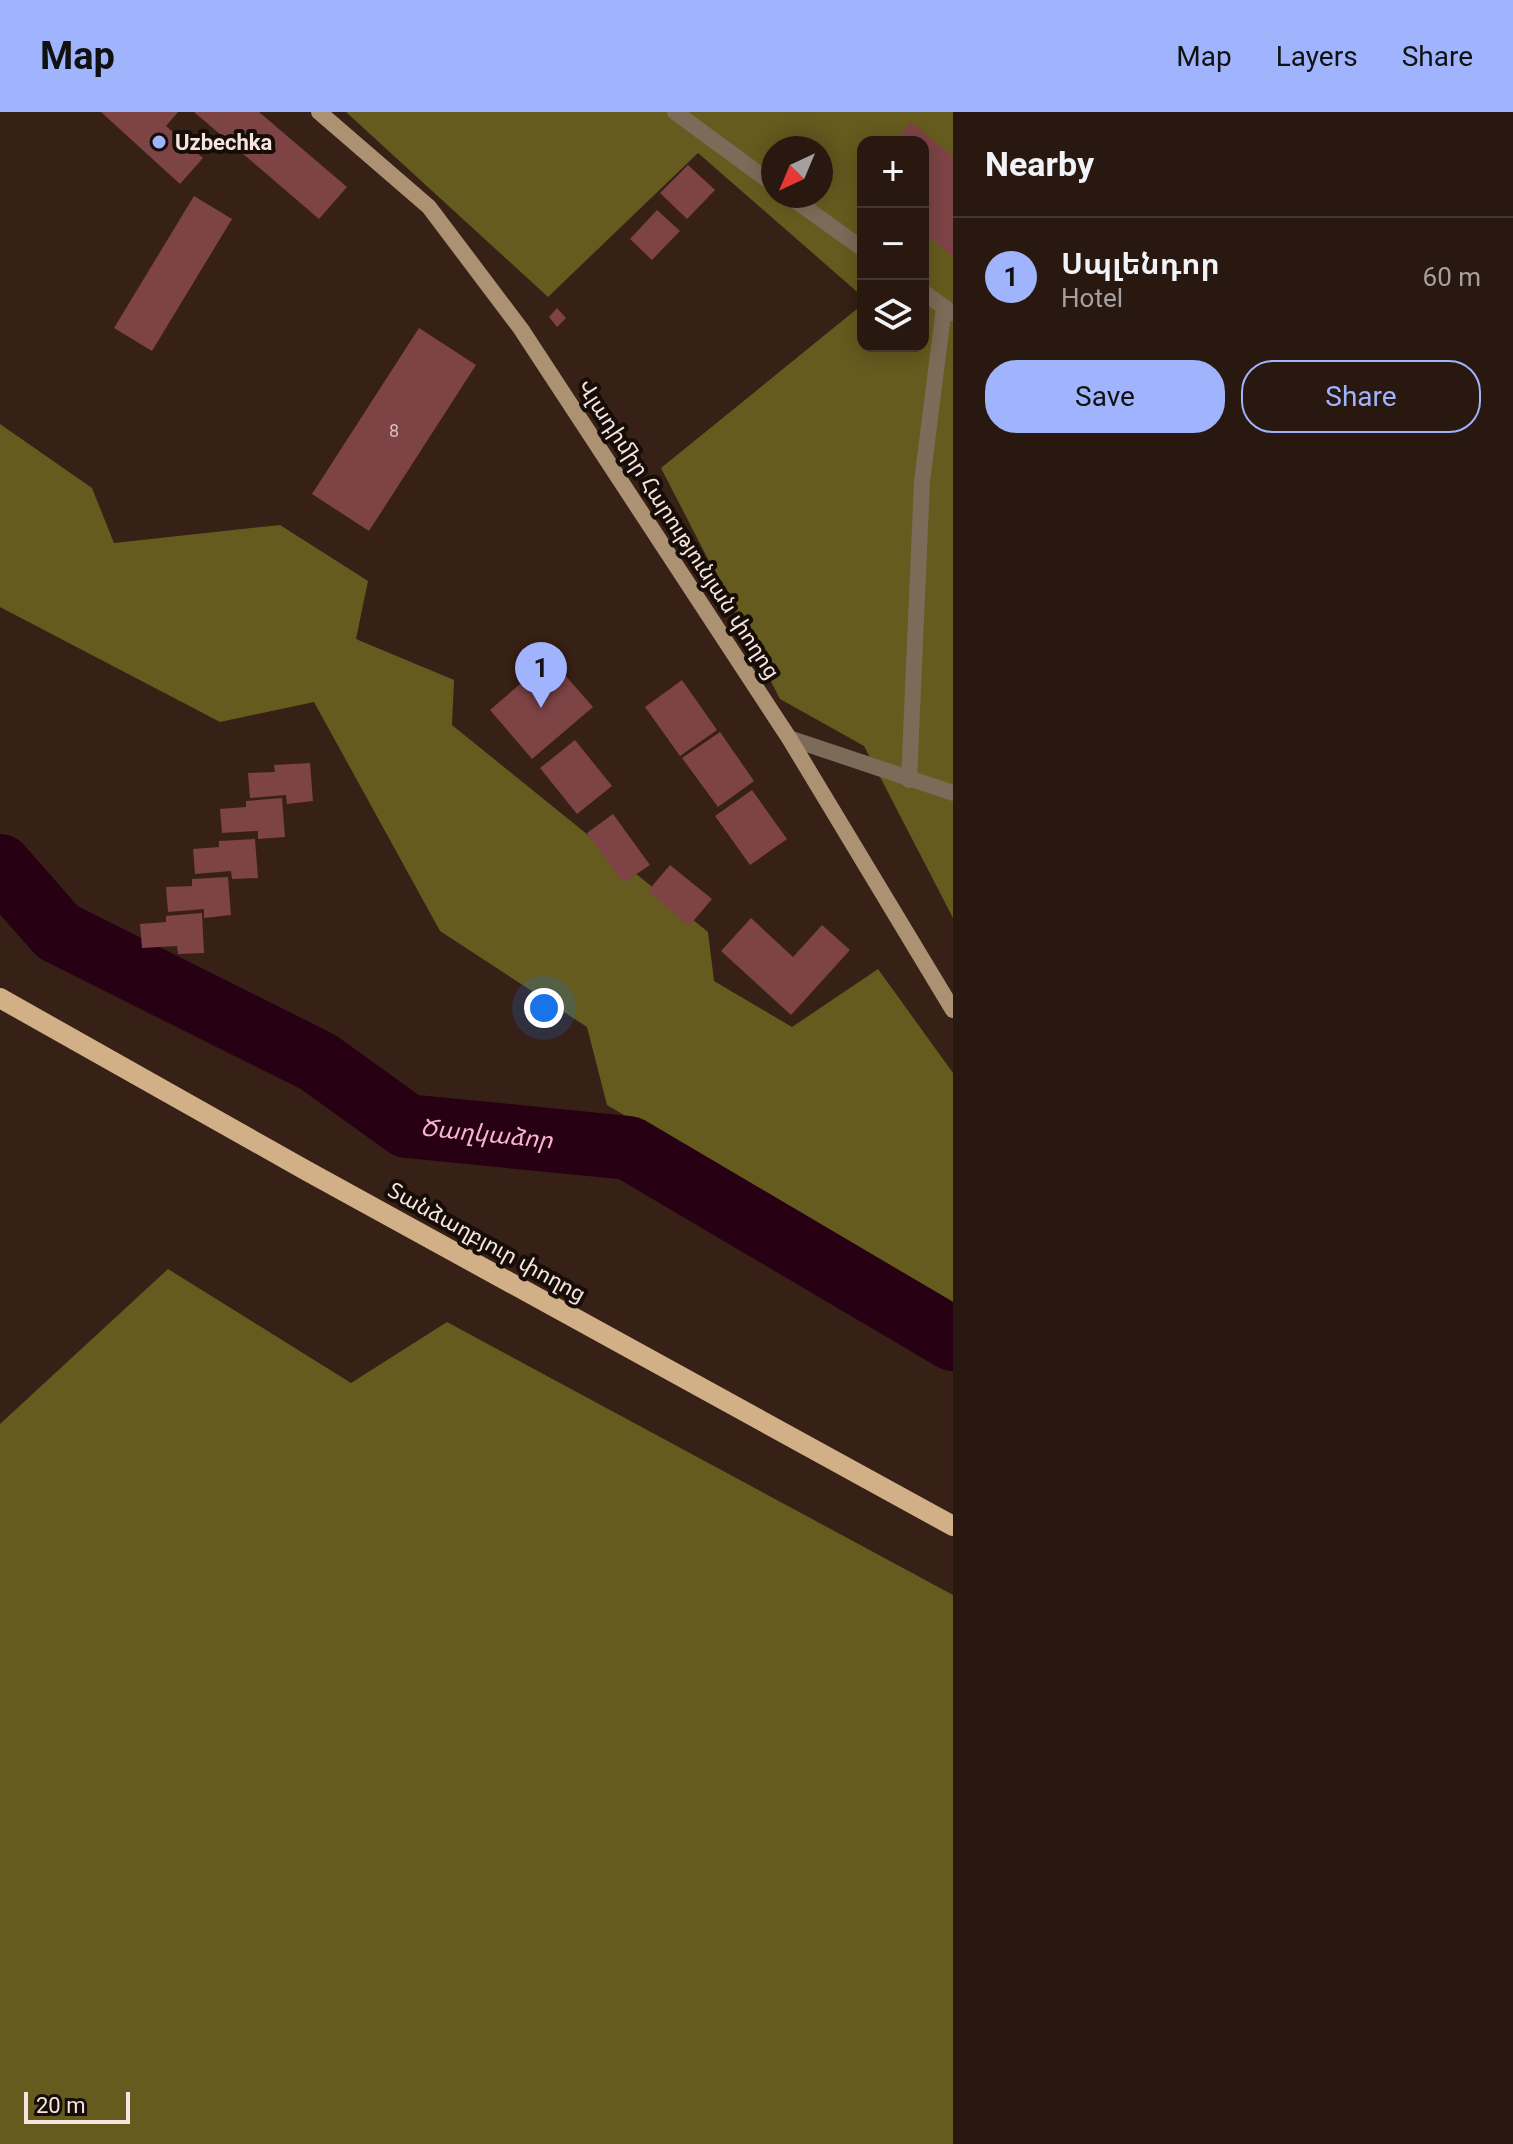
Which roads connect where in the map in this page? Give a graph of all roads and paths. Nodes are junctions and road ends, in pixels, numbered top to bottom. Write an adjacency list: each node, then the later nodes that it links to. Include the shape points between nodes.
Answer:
1 (319, 112): 8 (main road, Վլադիմիր Հարությունյան փողոց, via 429,207 521,329)
2 (675, 112): 3 (street)
3 (761, 175)
4 (806, 208): 5 (street)
5 (857, 245)
6 (929, 296): 7 (street)
7 (948, 310): 9 (street, via 922,481)
8 (789, 738): 9 (street); 12 (main road, Վլադիմիր Հարությունյան փողոց)
9 (909, 780): 10 (street)
10 (953, 793)
11 (0, 998): 13 (main road, Տանձաղբյուր փողոց)
12 (953, 1010)
13 (953, 1526)

